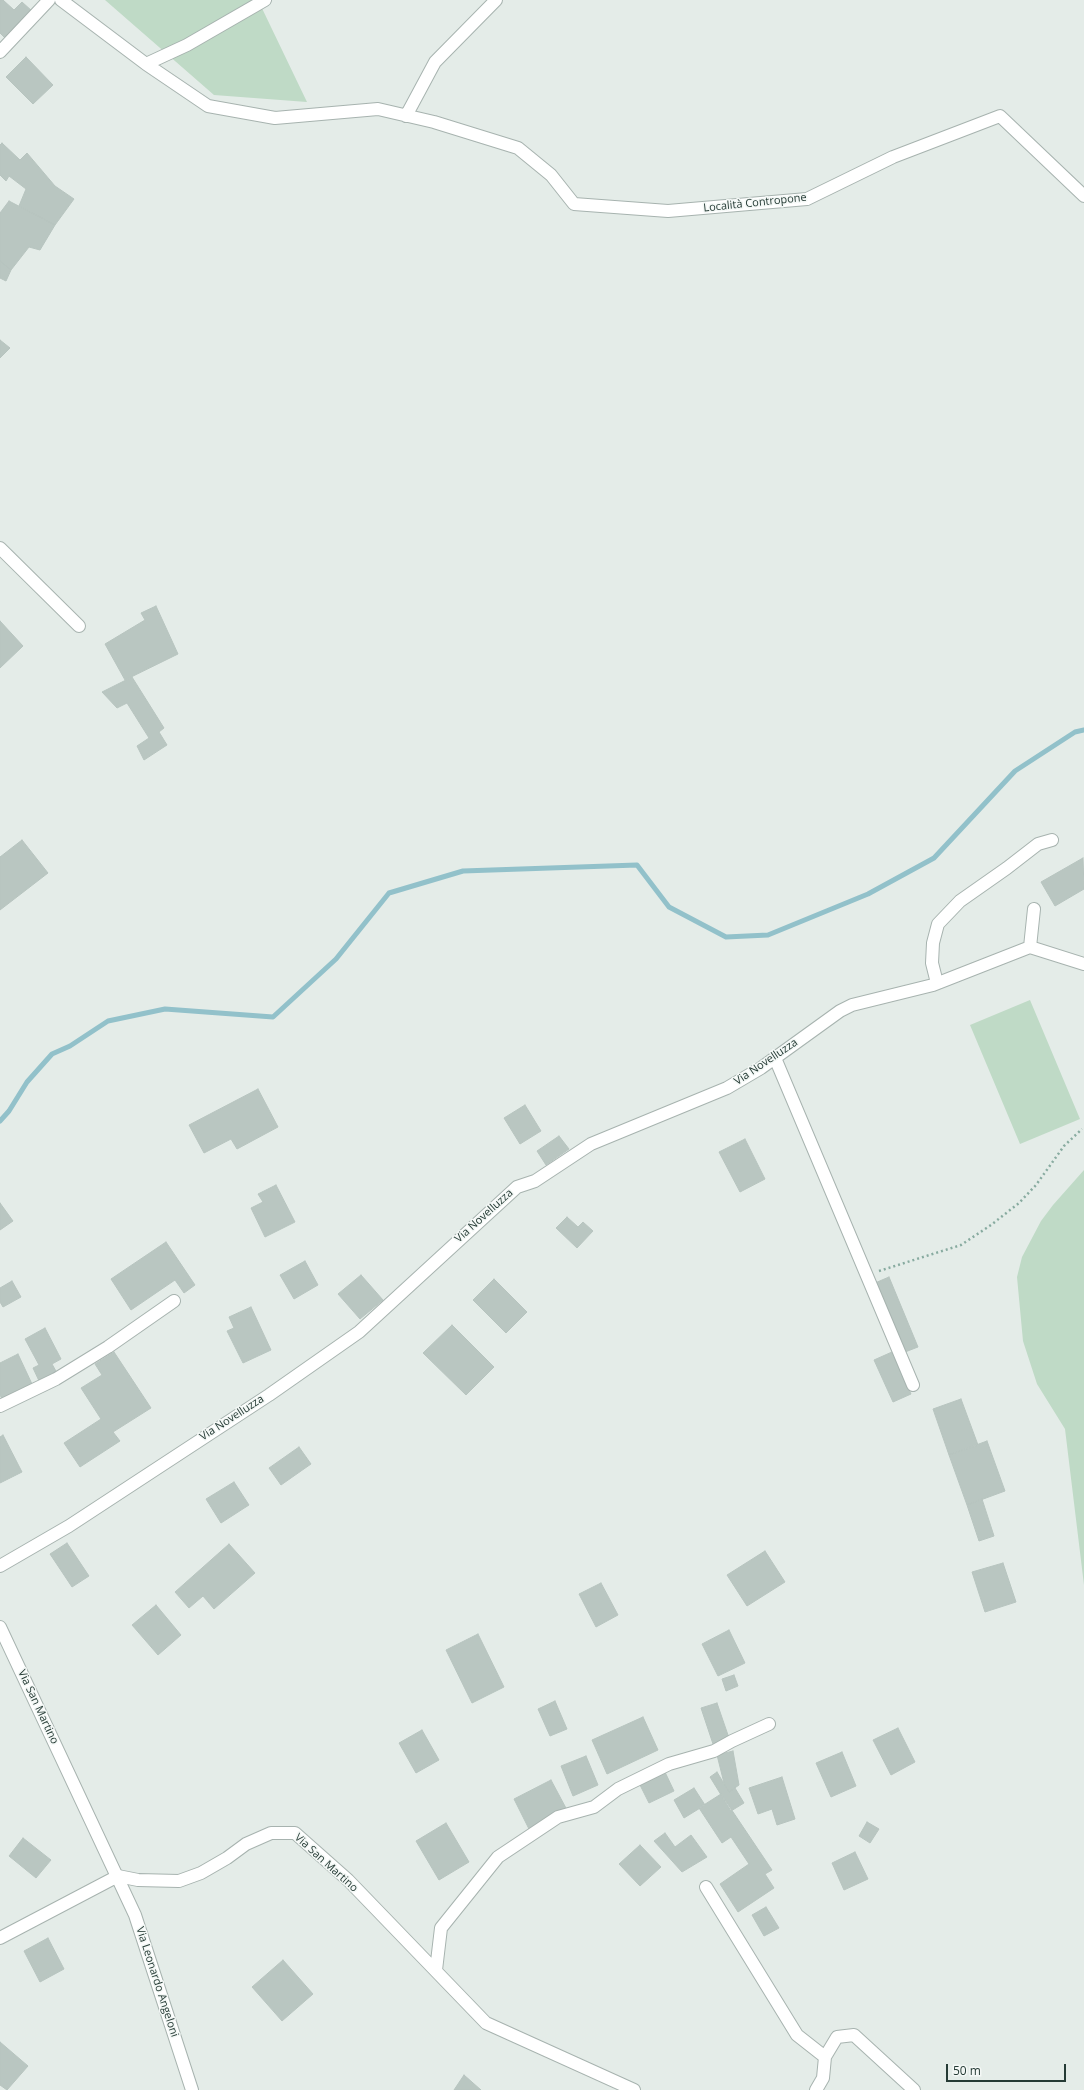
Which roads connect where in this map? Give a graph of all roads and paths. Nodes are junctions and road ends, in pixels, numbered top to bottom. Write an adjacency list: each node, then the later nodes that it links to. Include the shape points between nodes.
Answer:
1 (49, 0): 5 (street)
2 (61, 0): 6 (street, Località Contropone)
3 (265, 0): 6 (street, via 187,46)
4 (496, 0): 7 (street, via 435,62)
5 (0, 52)
6 (146, 64): 7 (street, Località Contropone, via 208,106 275,118 378,109)
7 (406, 116): 8 (street, Località Contropone, via 518,148 551,175 574,204 668,211 807,199 893,157 1000,116)
8 (1084, 196)
9 (0, 548): 10 (street)
10 (79, 626)
11 (1052, 840): 15 (street, via 1038,844 960,901 938,924 933,943 932,963)
12 (1034, 909): 13 (street)
13 (1030, 947): 14 (street); 15 (street, Via Novelluzza)
14 (1084, 964)
15 (937, 983): 16 (street, Via Novelluzza, via 852,1005)
16 (775, 1058): 18 (street); 22 (street, Via Novelluzza, via 727,1088 591,1144 535,1181 517,1186 359,1332 69,1526)
17 (1082, 1129): 18 (path, via 1064,1146 1036,1185 1019,1203 961,1245)
18 (867, 1274): 20 (street)
19 (174, 1301): 21 (street, via 56,1379)
20 (913, 1385)
21 (0, 1406)
22 (0, 1566)
23 (0, 1627): 25 (street, Via San Martino)
24 (769, 1724): 28 (street, via 714,1751 663,1767 618,1789 594,1807 558,1817 498,1857 441,1928)
25 (118, 1876): 27 (street); 28 (street, Via San Martino, via 138,1880 179,1881 201,1873 246,1844 270,1833 295,1832 348,1880); 30 (street, Via Leonardo Angeloni, via 135,1915)
26 (706, 1887): 29 (street, via 797,2035)
27 (0, 1938)
28 (436, 1970): 31 (street, Via San Martino, via 486,2023)
29 (825, 2057): 32 (street, via 823,2078); 33 (street, via 837,2037 854,2035)
30 (192, 2090)
31 (634, 2090)
32 (816, 2090)
33 (914, 2090)

